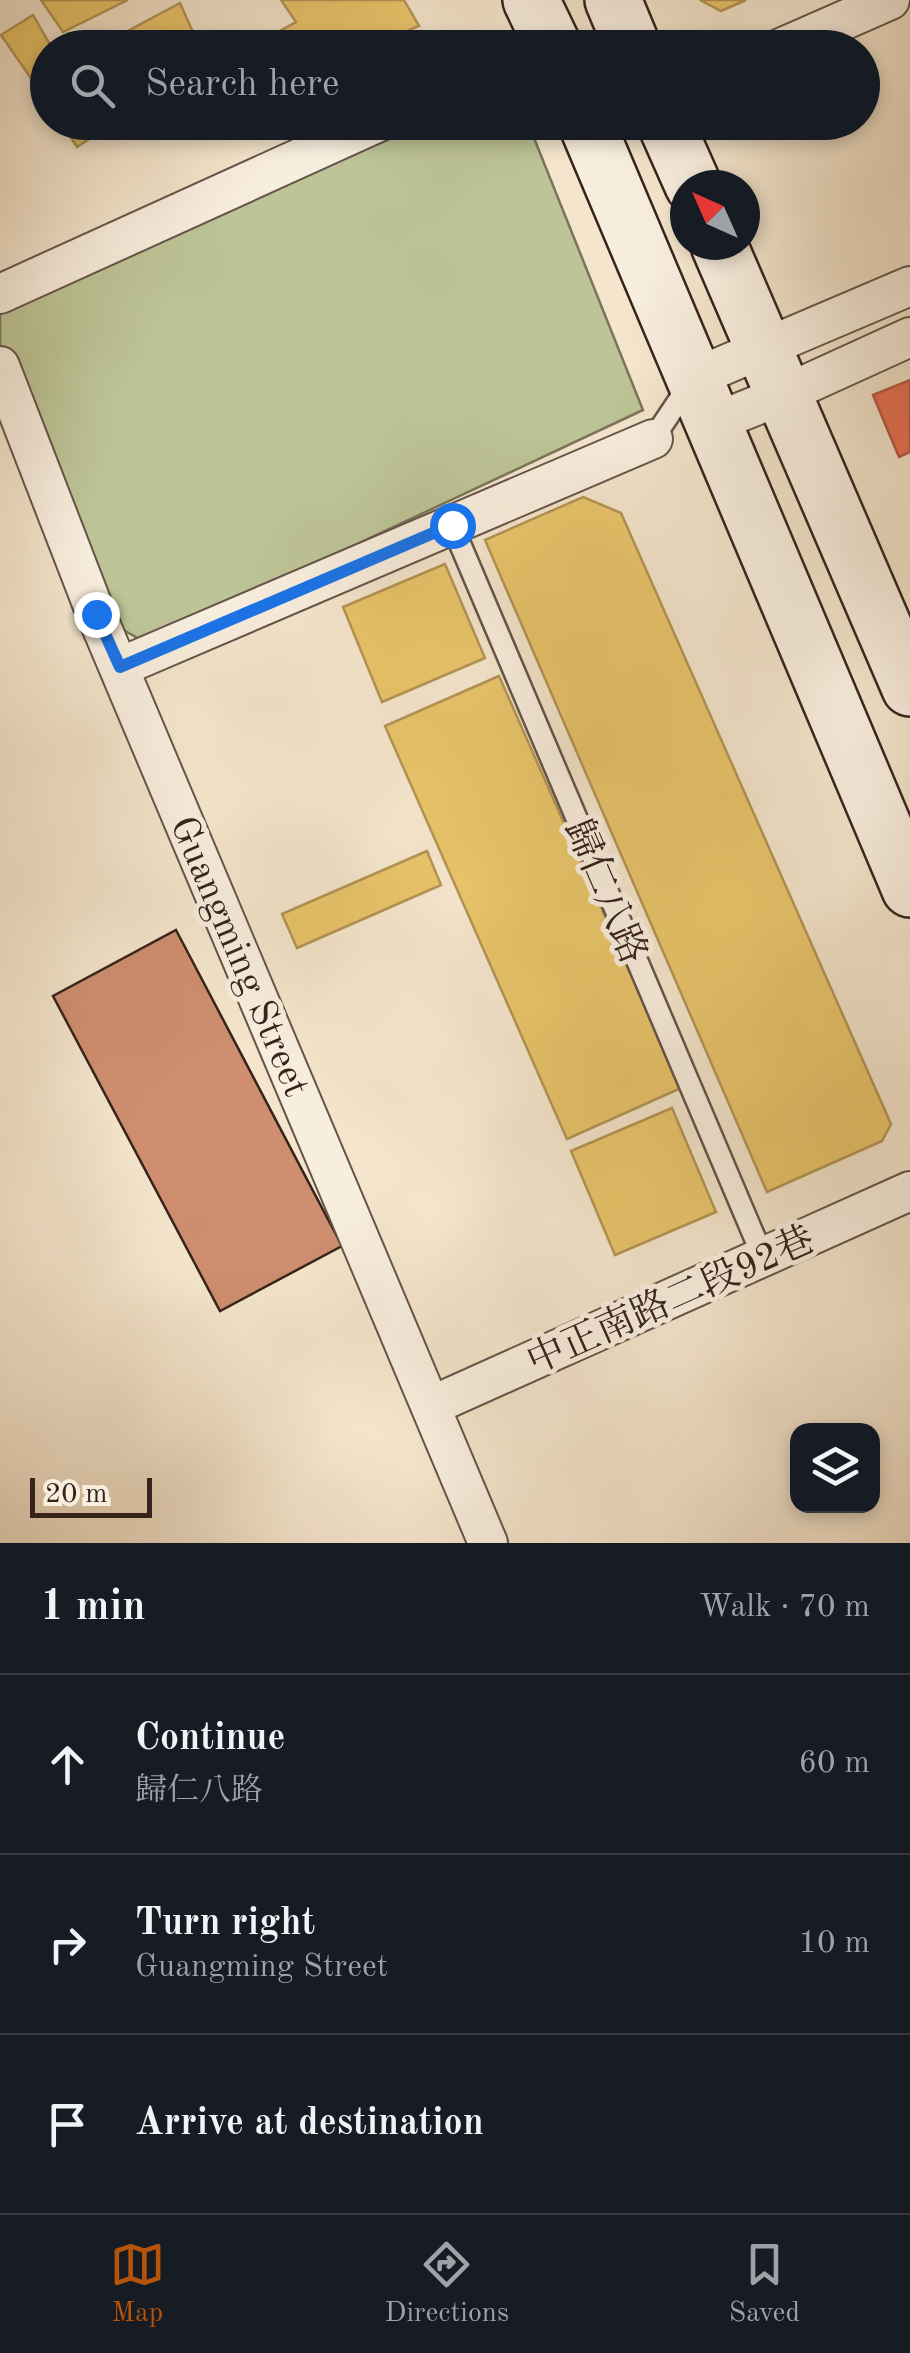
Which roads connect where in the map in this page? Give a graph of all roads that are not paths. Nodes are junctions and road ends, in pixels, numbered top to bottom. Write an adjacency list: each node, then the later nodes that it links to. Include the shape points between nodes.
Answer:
1 (613, 0): 3 (street)
2 (890, 0): 4 (street)
3 (626, 30)
4 (822, 30)
5 (339, 140): 11 (street)
6 (592, 140): 15 (street)
7 (673, 140): 8 (street)
8 (686, 170)
9 (726, 260): 14 (street)
10 (910, 286): 14 (street)
11 (0, 294)
12 (910, 337): 14 (street)
13 (0, 366): 17 (street, Guangming Street)
14 (774, 371): 15 (street); 18 (street)
15 (688, 420): 16 (street); 19 (street)
16 (452, 525): 17 (street); 21 (lane, 歸仁八路)
17 (120, 667): 22 (street, Guangming Street)
18 (910, 688)
19 (910, 889)
20 (910, 1191): 21 (street, 中正南路二段92巷)
21 (763, 1257): 22 (street, 中正南路二段92巷)
22 (430, 1406): 23 (street, Guangming Street)
23 (488, 1543)

